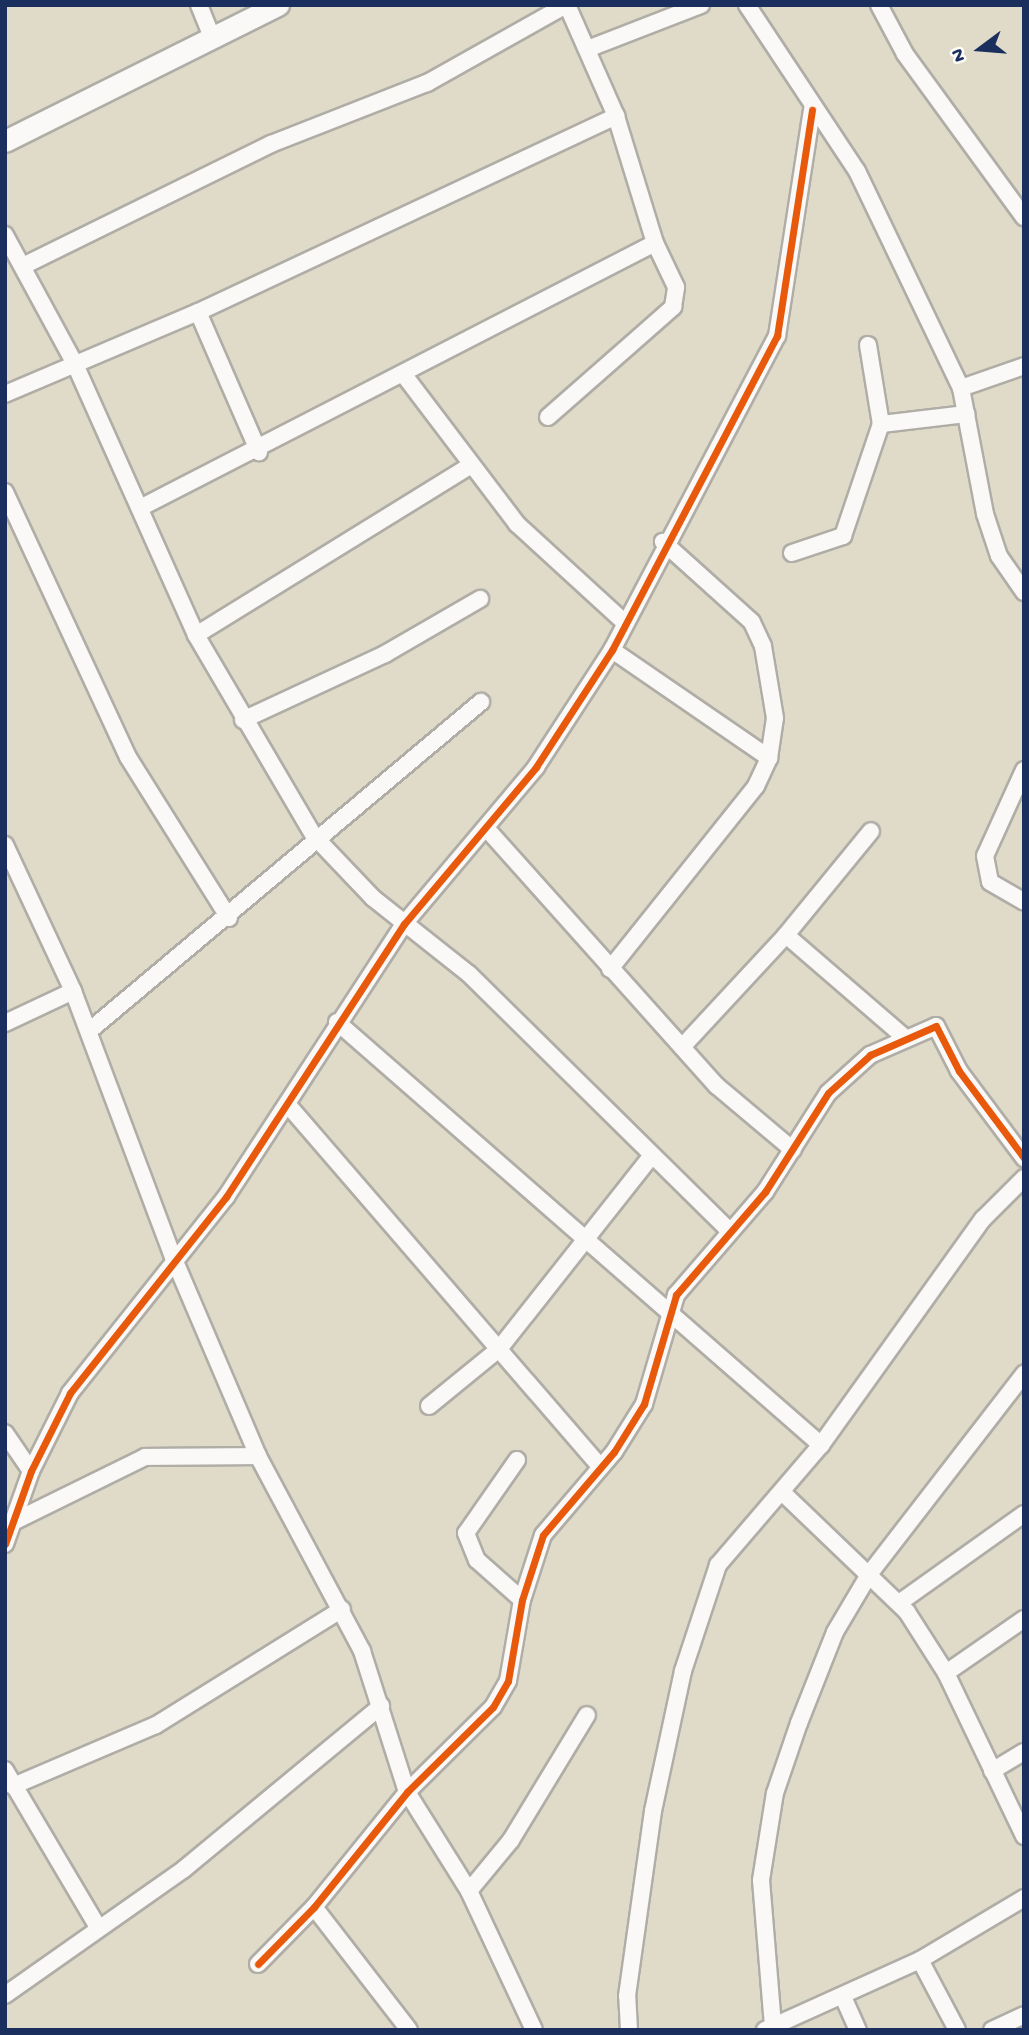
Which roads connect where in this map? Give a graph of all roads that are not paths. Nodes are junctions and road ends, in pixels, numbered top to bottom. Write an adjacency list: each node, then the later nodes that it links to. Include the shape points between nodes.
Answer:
1 (200, 5): 7 (street)
2 (278, 5): 7 (street)
3 (567, 5): 8 (street); 15 (street, via 427,83 271,144)
4 (701, 5): 8 (street)
5 (747, 5): 9 (street)
6 (878, 5): 12 (street, via 905,54)
7 (212, 37): 11 (street)
8 (590, 48): 10 (street)
9 (812, 110): 21 (street, via 857,171); 30 (street, via 777,336)
10 (616, 116): 14 (street); 16 (street)
11 (5, 141)
12 (1024, 217)
13 (6, 237): 15 (street)
14 (655, 243): 20 (street); 24 (street, via 674,281 673,307)
15 (25, 265): 18 (street)
16 (198, 312): 18 (street); 26 (street)
17 (868, 345): 25 (street)
18 (75, 362): 22 (street); 29 (street)
19 (1024, 366): 21 (street)
20 (404, 375): 26 (street); 27 (street)
21 (961, 388): 23 (street)
22 (5, 394)
23 (966, 414): 25 (street); 32 (street, via 985,514 999,556)
24 (548, 417)
25 (881, 424): 31 (street, via 843,536)
26 (259, 452): 29 (street)
27 (468, 467): 34 (street, via 555,564); 35 (street)
28 (5, 492): 47 (street, via 128,757)
29 (140, 508): 35 (street)
30 (663, 542): 34 (street); 39 (street, via 752,622 772,686)
31 (792, 553)
32 (1024, 592)
33 (480, 599): 38 (street, via 384,654)
34 (625, 623): 36 (street)
35 (196, 635): 38 (street)
36 (612, 650): 39 (street); 41 (street, via 572,719)
37 (481, 702): 43 (street)
38 (243, 720): 43 (street)
39 (769, 758): 50 (street, via 756,786)
40 (1024, 771): 46 (street, via 985,856 990,882)
41 (486, 828): 48 (street); 50 (street)
42 (871, 831): 49 (street)
43 (314, 836): 47 (street); 48 (street)
44 (5, 845): 45 (street)
45 (11, 875): 51 (street)
46 (1024, 902)
47 (229, 918): 54 (street)
48 (404, 924): 52 (street); 59 (street, via 469,974)
49 (786, 934): 55 (street); 56 (street)
50 (610, 969): 56 (street)
51 (73, 991): 53 (street); 54 (street)
52 (337, 1022): 57 (street); 63 (street)
53 (5, 1023)
54 (89, 1031): 64 (street)
55 (903, 1037): 58 (street, via 870,1055 828,1093); 60 (street, via 941,1028 960,1071)
56 (682, 1047): 58 (street, via 717,1086)
57 (288, 1105): 64 (street, via 226,1197); 66 (street)
58 (793, 1150): 62 (street)
59 (650, 1158): 62 (street); 63 (street)
60 (1024, 1158)
61 (1024, 1178): 70 (street, via 983,1219)
62 (730, 1231): 65 (street)
63 (592, 1239): 65 (street); 66 (street)
64 (174, 1259): 71 (street); 74 (street, via 70,1393)
65 (669, 1312): 70 (street); 73 (street, via 644,1404)
66 (499, 1349): 68 (street); 73 (street)
67 (1024, 1374): 79 (street)
68 (429, 1406)
69 (5, 1433): 74 (street)
70 (821, 1445): 75 (street)
71 (258, 1455): 77 (street, via 145,1457); 82 (street)
72 (517, 1460): 80 (street, via 466,1533 477,1560)
73 (600, 1467): 80 (street, via 543,1535)
74 (31, 1471): 77 (street)
75 (782, 1492): 79 (street); 105 (street, via 743,1529 718,1565 683,1671 653,1811 627,1996)
76 (1024, 1514): 81 (street)
77 (13, 1522): 78 (street)
78 (5, 1544)
79 (870, 1573): 81 (street); 102 (street, via 835,1632 775,1793 761,1880)
80 (522, 1600): 91 (street, via 508,1681 493,1707)
81 (900, 1603): 84 (street)
82 (342, 1609): 85 (street); 90 (street, via 156,1725)
83 (1024, 1619): 84 (street)
84 (946, 1673): 89 (street)
85 (381, 1706): 91 (street); 96 (street, via 184,1869)
86 (587, 1715): 93 (street, via 511,1840)
87 (1024, 1752): 89 (street)
88 (5, 1770): 90 (street)
89 (992, 1771): 92 (street)
90 (13, 1786): 96 (street)
91 (407, 1793): 93 (street); 95 (street)
92 (1024, 1836)
93 (469, 1891): 104 (street)
94 (1024, 1898): 97 (street)
95 (314, 1907): 98 (street); 103 (street)
96 (97, 1927): 99 (street)
97 (920, 1960): 100 (street); 107 (street)
98 (258, 1964)
99 (5, 1995)
100 (844, 1998): 102 (street); 106 (street)
101 (1024, 2015): 108 (street)
102 (769, 2028)
103 (409, 2030)
104 (534, 2030)
105 (629, 2030)
106 (858, 2030)
107 (957, 2030)
108 (992, 2030)

